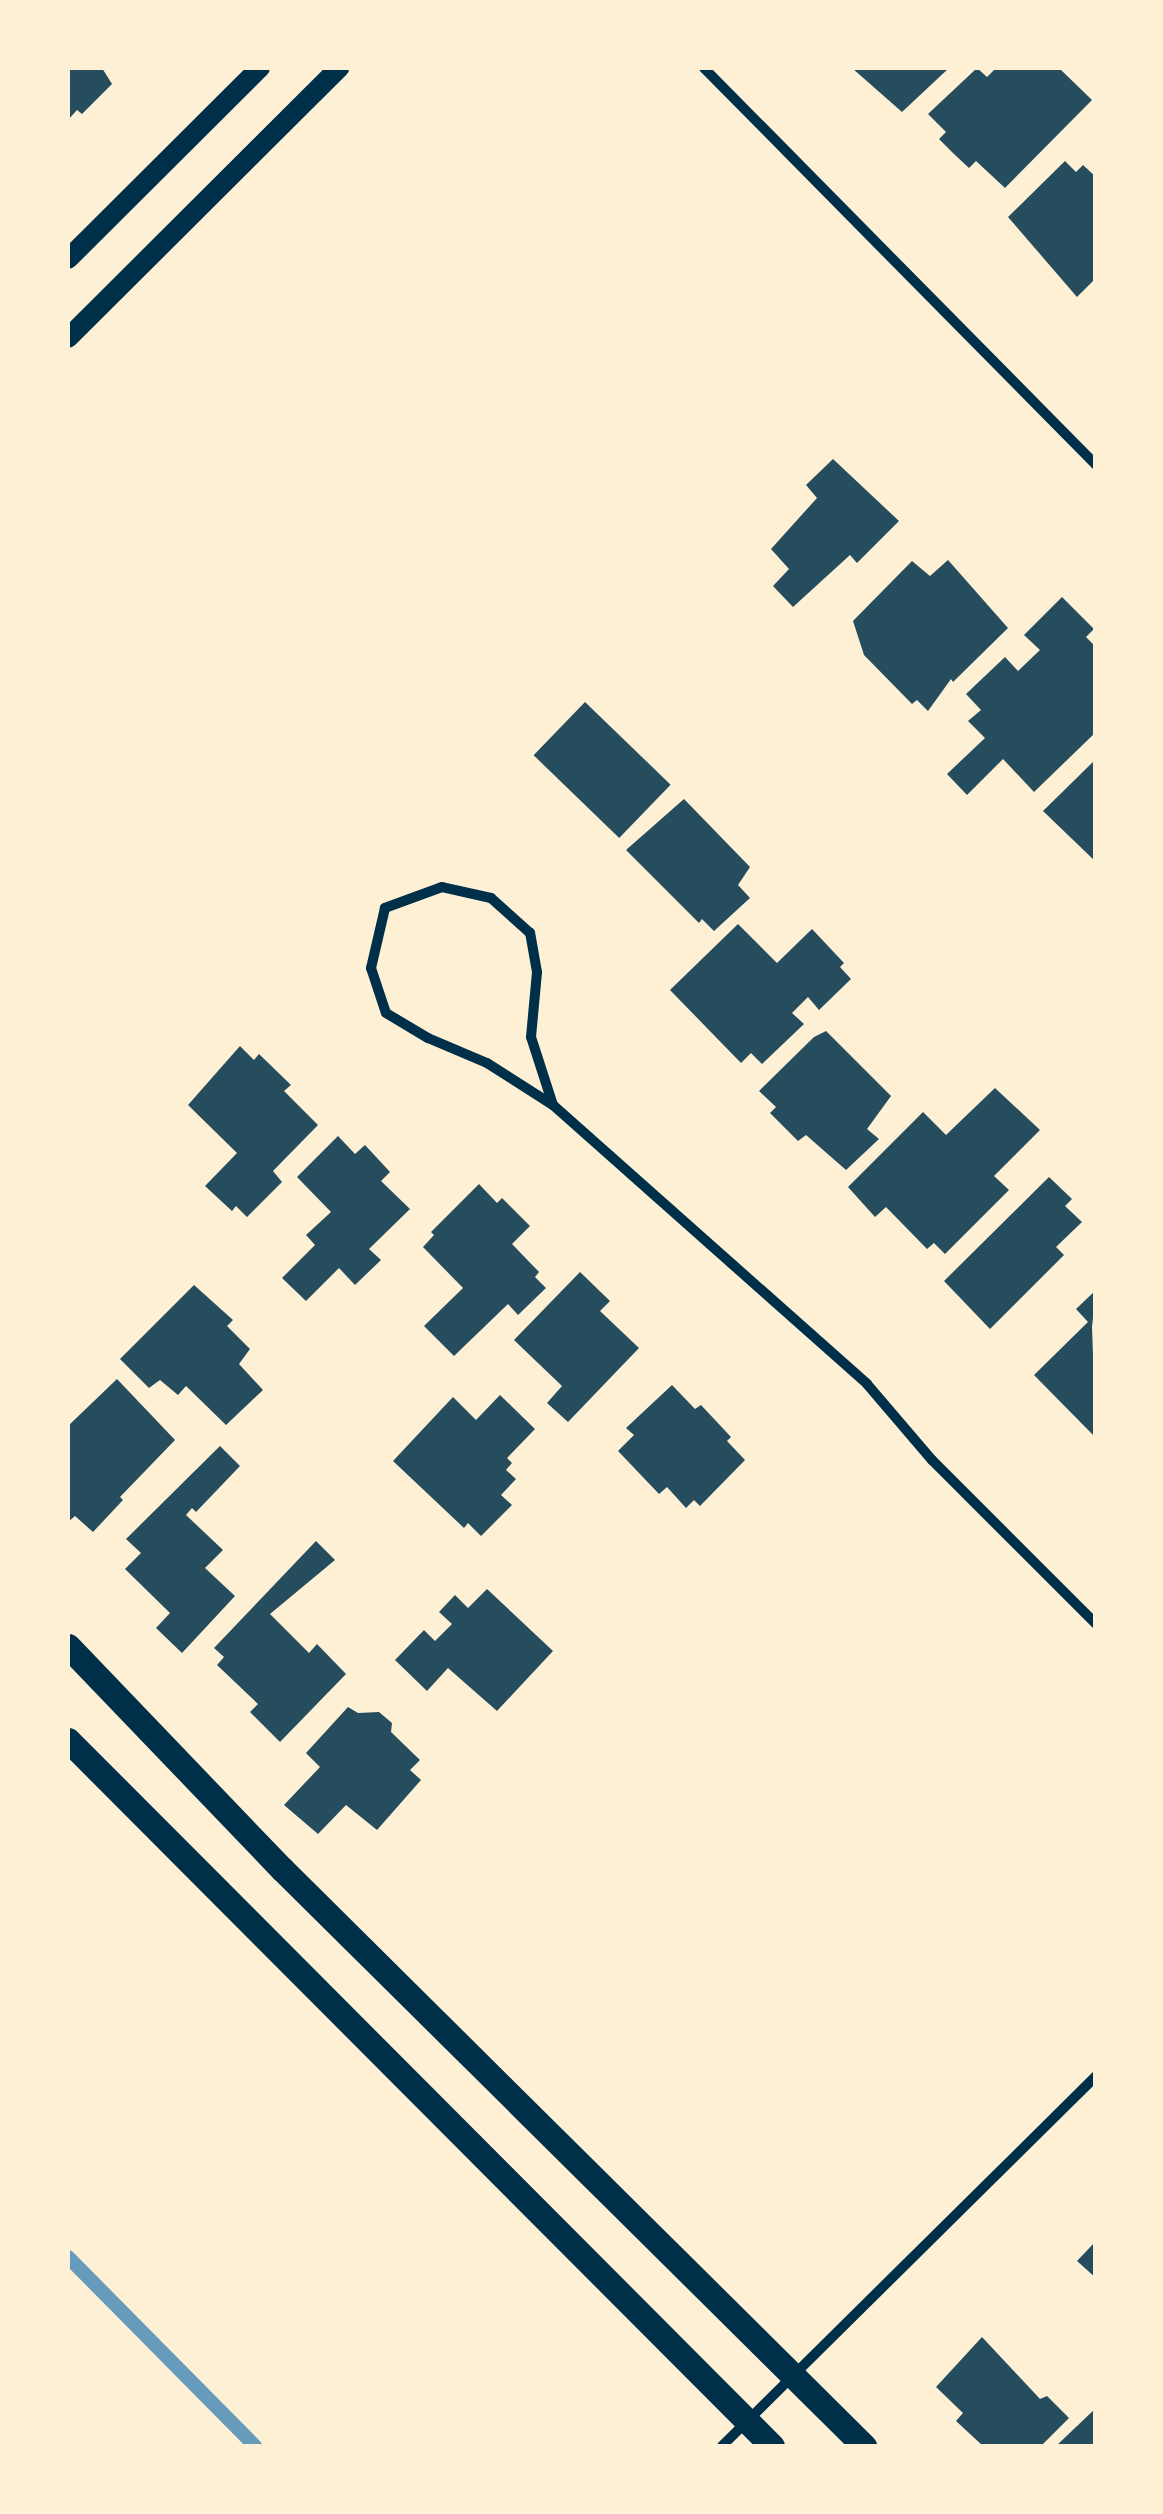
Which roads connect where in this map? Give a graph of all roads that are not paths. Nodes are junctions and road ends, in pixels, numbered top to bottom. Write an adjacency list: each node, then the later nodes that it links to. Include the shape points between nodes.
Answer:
1 (260, 68): 4 (main road)
2 (339, 68): 5 (main road)
3 (704, 68): 6 (street)
4 (68, 260)
5 (68, 338)
6 (1096, 465)
7 (552, 1104): 7 (street, via 488,1063 386,1014 372,968 385,908 442,887 491,898 530,933 538,972 531,1038); 8 (street, via 867,1384 932,1460)
8 (1096, 1624)
9 (68, 1646): 12 (main road, via 282,1869)
10 (68, 1740): 13 (main road)
11 (1096, 2076): 12 (street)
12 (795, 2378): 13 (street); 16 (main road)
13 (745, 2420): 14 (street); 15 (main road)
14 (722, 2446)
15 (772, 2446)
16 (864, 2446)

